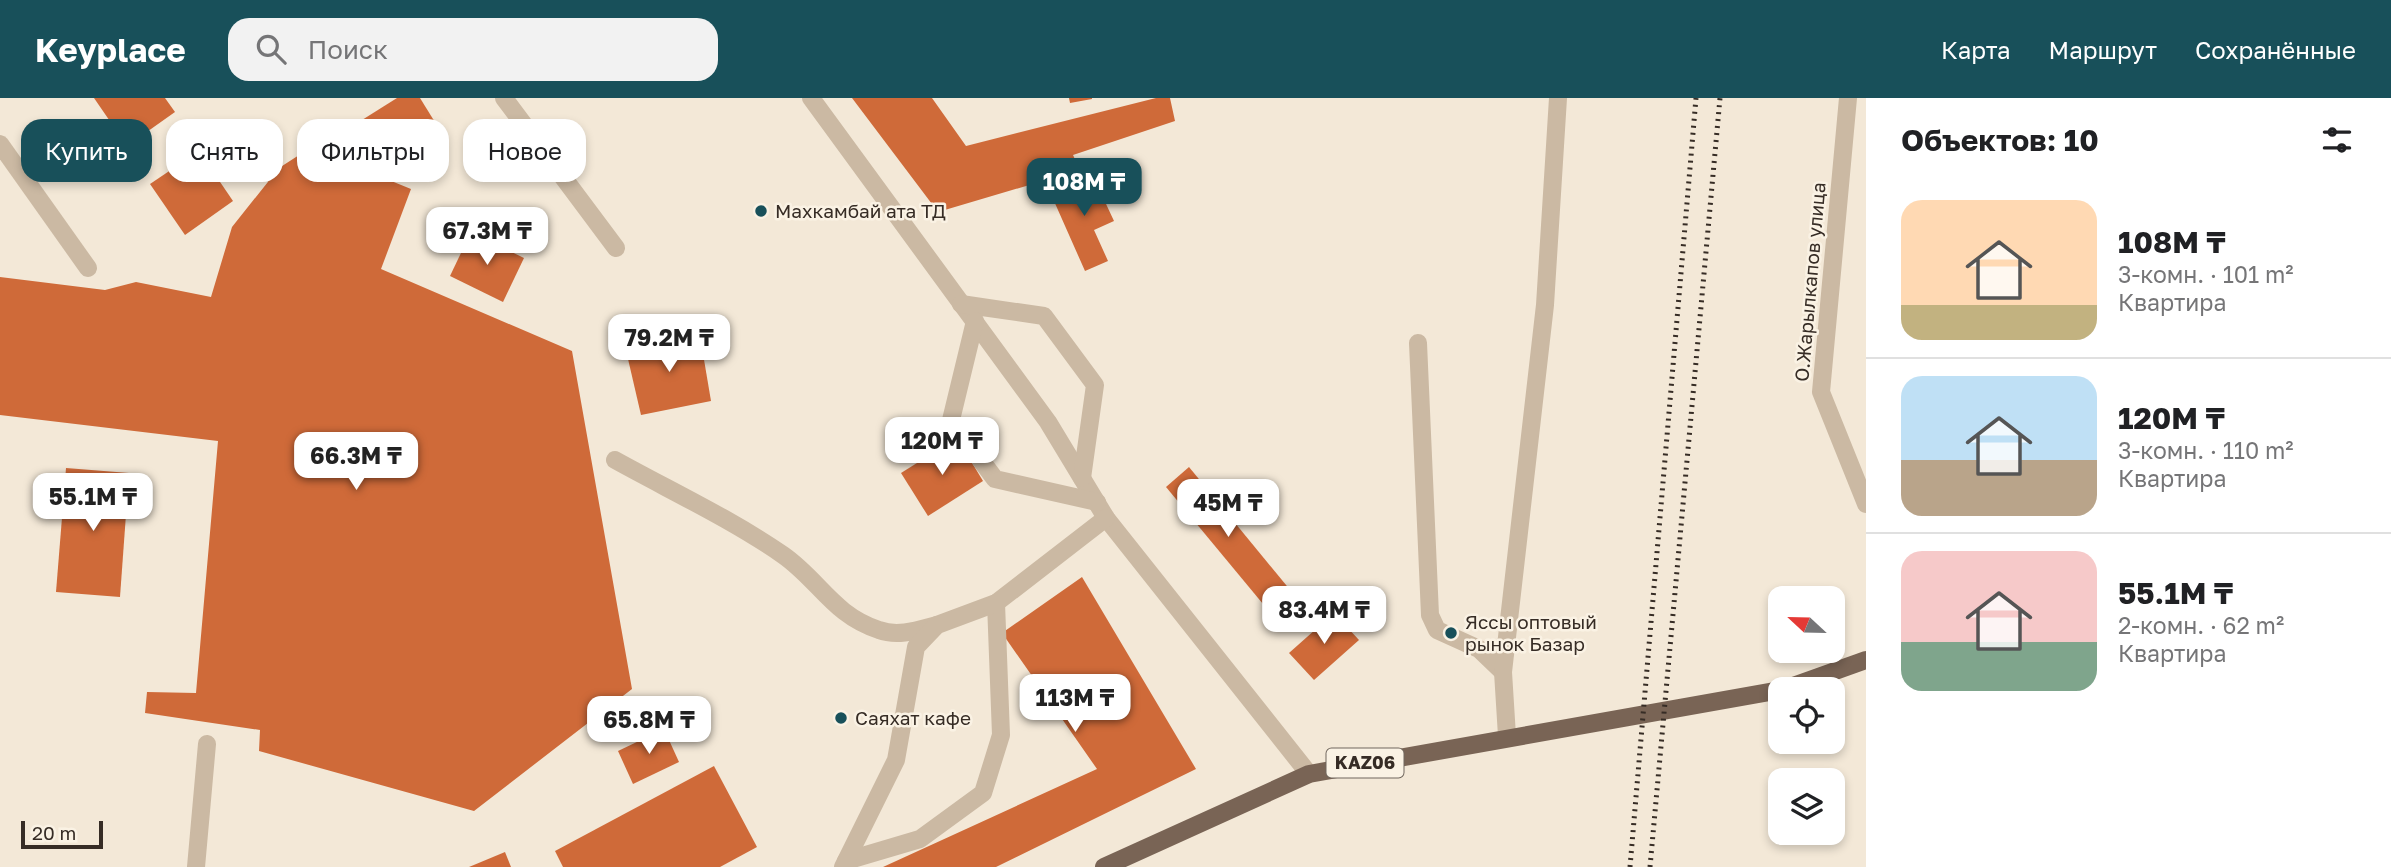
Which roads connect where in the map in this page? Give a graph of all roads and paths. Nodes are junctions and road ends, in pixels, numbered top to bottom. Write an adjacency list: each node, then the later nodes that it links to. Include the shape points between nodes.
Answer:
1 (504, 98): 6 (street)
2 (811, 98): 8 (street)
3 (1558, 98): 19 (street, via 1545,305)
4 (1848, 98): 14 (street, О.Жарылкапов улица, via 1821,392)
5 (0, 144): 7 (street)
6 (616, 248)
7 (89, 268)
8 (961, 304): 9 (street); 12 (street, via 1044,316 1095,385)
9 (975, 321): 12 (street); 13 (street, via 951,420 995,479)
10 (1418, 343): 19 (street, via 1430,615 1437,630 1468,642)
11 (615, 460): 17 (street, via 782,554 809,575 837,608 860,621 903,634)
12 (1082, 478): 13 (street)
13 (1097, 502): 15 (street)
14 (1866, 504)
15 (1106, 519): 16 (street); 24 (street)
16 (996, 603): 17 (street); 25 (street, via 1001,735 983,793 920,839)
17 (937, 625): 25 (street, via 916,647 896,760)
18 (1866, 660): 20 (main road, KАZ06)
19 (1503, 671): 22 (street)
20 (1818, 677)
21 (1768, 692): 22 (main road, KАZ06)
22 (1507, 736): 24 (main road, KАZ06)
23 (207, 744): 27 (street)
24 (1309, 774): 26 (main road, KАZ06)
25 (844, 864)
26 (1111, 865)
27 (196, 867)

